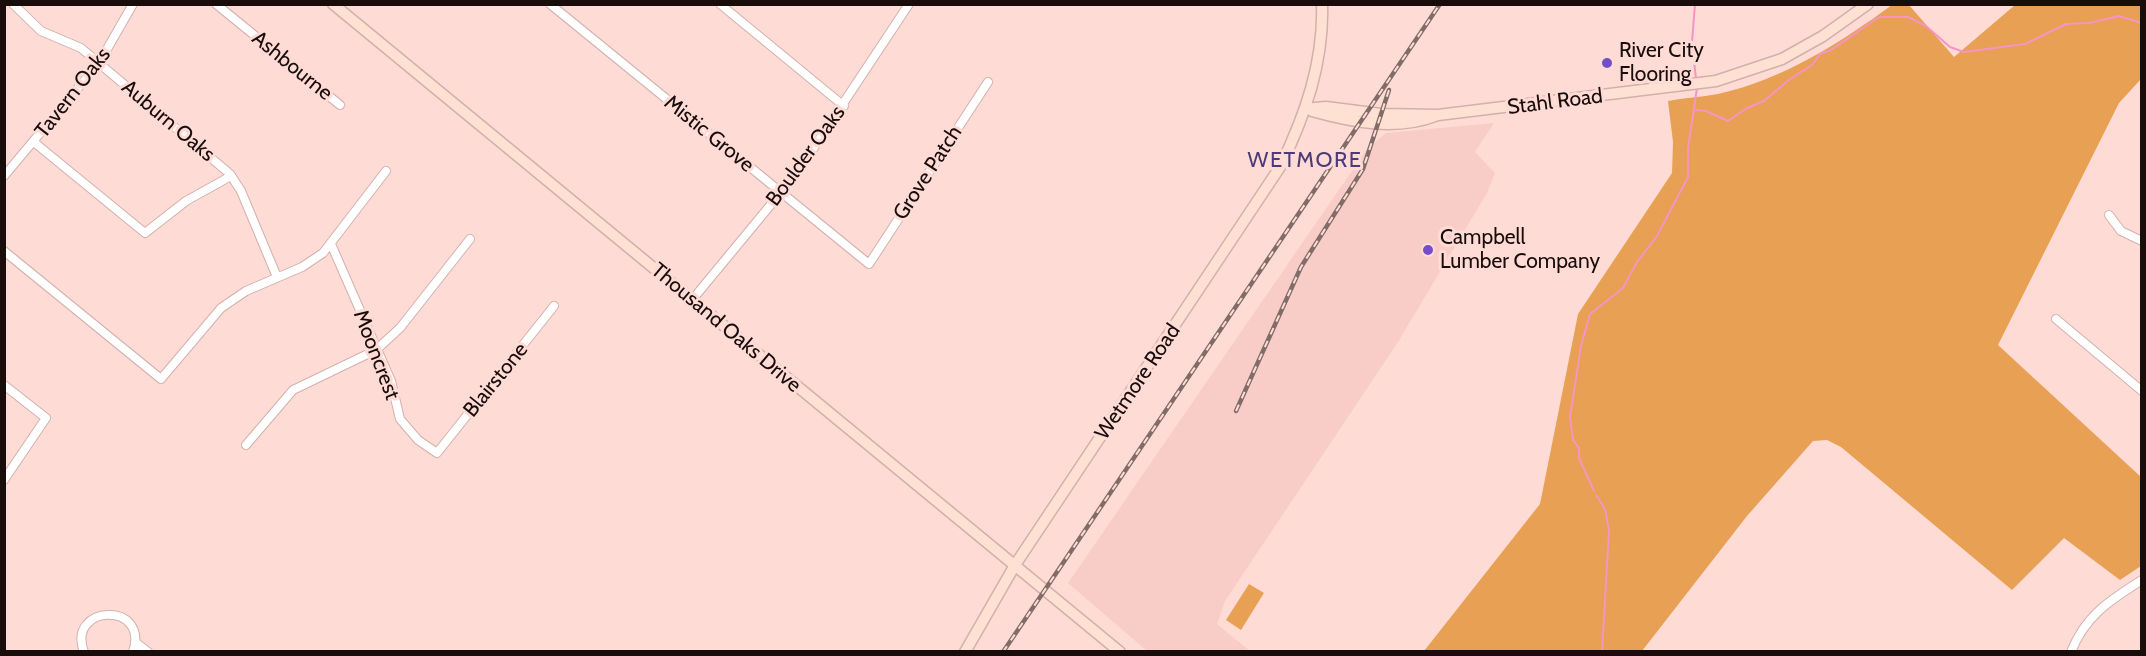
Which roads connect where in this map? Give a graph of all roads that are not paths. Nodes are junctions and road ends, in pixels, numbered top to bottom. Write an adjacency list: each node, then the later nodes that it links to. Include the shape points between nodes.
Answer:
1 (13, 4): 10 (street, Auburn Oaks, via 41,31 71,43)
2 (134, 4): 10 (street, Tavern Oaks)
3 (216, 4): 12 (street, Ashbourne)
4 (333, 4): 27 (main road, Thousand Oaks Drive)
5 (550, 4): 19 (street, Mistic Grove)
6 (720, 4): 13 (street)
7 (909, 4): 13 (street, Boulder Oaks)
8 (1322, 4): 14 (main road, Wetmore Road, via 1319,51)
9 (1868, 4): 14 (main road, Stahl Road, via 1782,59 1716,81 1438,115 1419,122 1378,124)
10 (99, 63): 15 (street, Tavern Oaks); 18 (street, Auburn Oaks)
11 (988, 82): 25 (street, Grove Patch)
12 (340, 105)
13 (843, 106): 19 (street, Boulder Oaks)
14 (1305, 109): 36 (main road, Wetmore Road, via 1271,185)
15 (35, 143): 17 (street, Tavern Oaks); 18 (street, via 145,233 186,201)
16 (386, 171): 23 (street)
17 (4, 176)
18 (231, 176): 26 (street, Auburn Oaks)
19 (781, 193): 25 (street, Mistic Grove); 27 (street, Boulder Oaks)
20 (2109, 215): 22 (street, via 2121,231)
21 (470, 239): 30 (street, via 400,328)
22 (2142, 241)
23 (331, 244): 26 (street, via 309,263); 30 (street, Mooncrest)
24 (4, 251): 26 (street, via 161,379 221,309 246,291)
25 (869, 264)
26 (277, 277)
27 (692, 300): 36 (main road, Thousand Oaks Drive)
28 (554, 306): 34 (street, Blairstone)
29 (2056, 319): 32 (street)
30 (376, 350): 33 (street, via 292,390); 34 (street, Mooncrest, via 394,392 400,419 418,440)
31 (4, 385): 35 (street, via 46,418)
32 (2142, 391)
33 (246, 445)
34 (437, 453)
35 (4, 480)
36 (1016, 566): 42 (main road, Wetmore Road); 43 (main road, Thousand Oaks Drive)
37 (2142, 580): 44 (street, via 2102,606 2084,625)
38 (135, 642): 39 (street, via 127,621 105,614 86,626); 40 (street); 41 (street)
39 (84, 651)
40 (133, 651)
41 (148, 651)
42 (965, 651)
43 (1120, 651)
44 (2070, 651)

